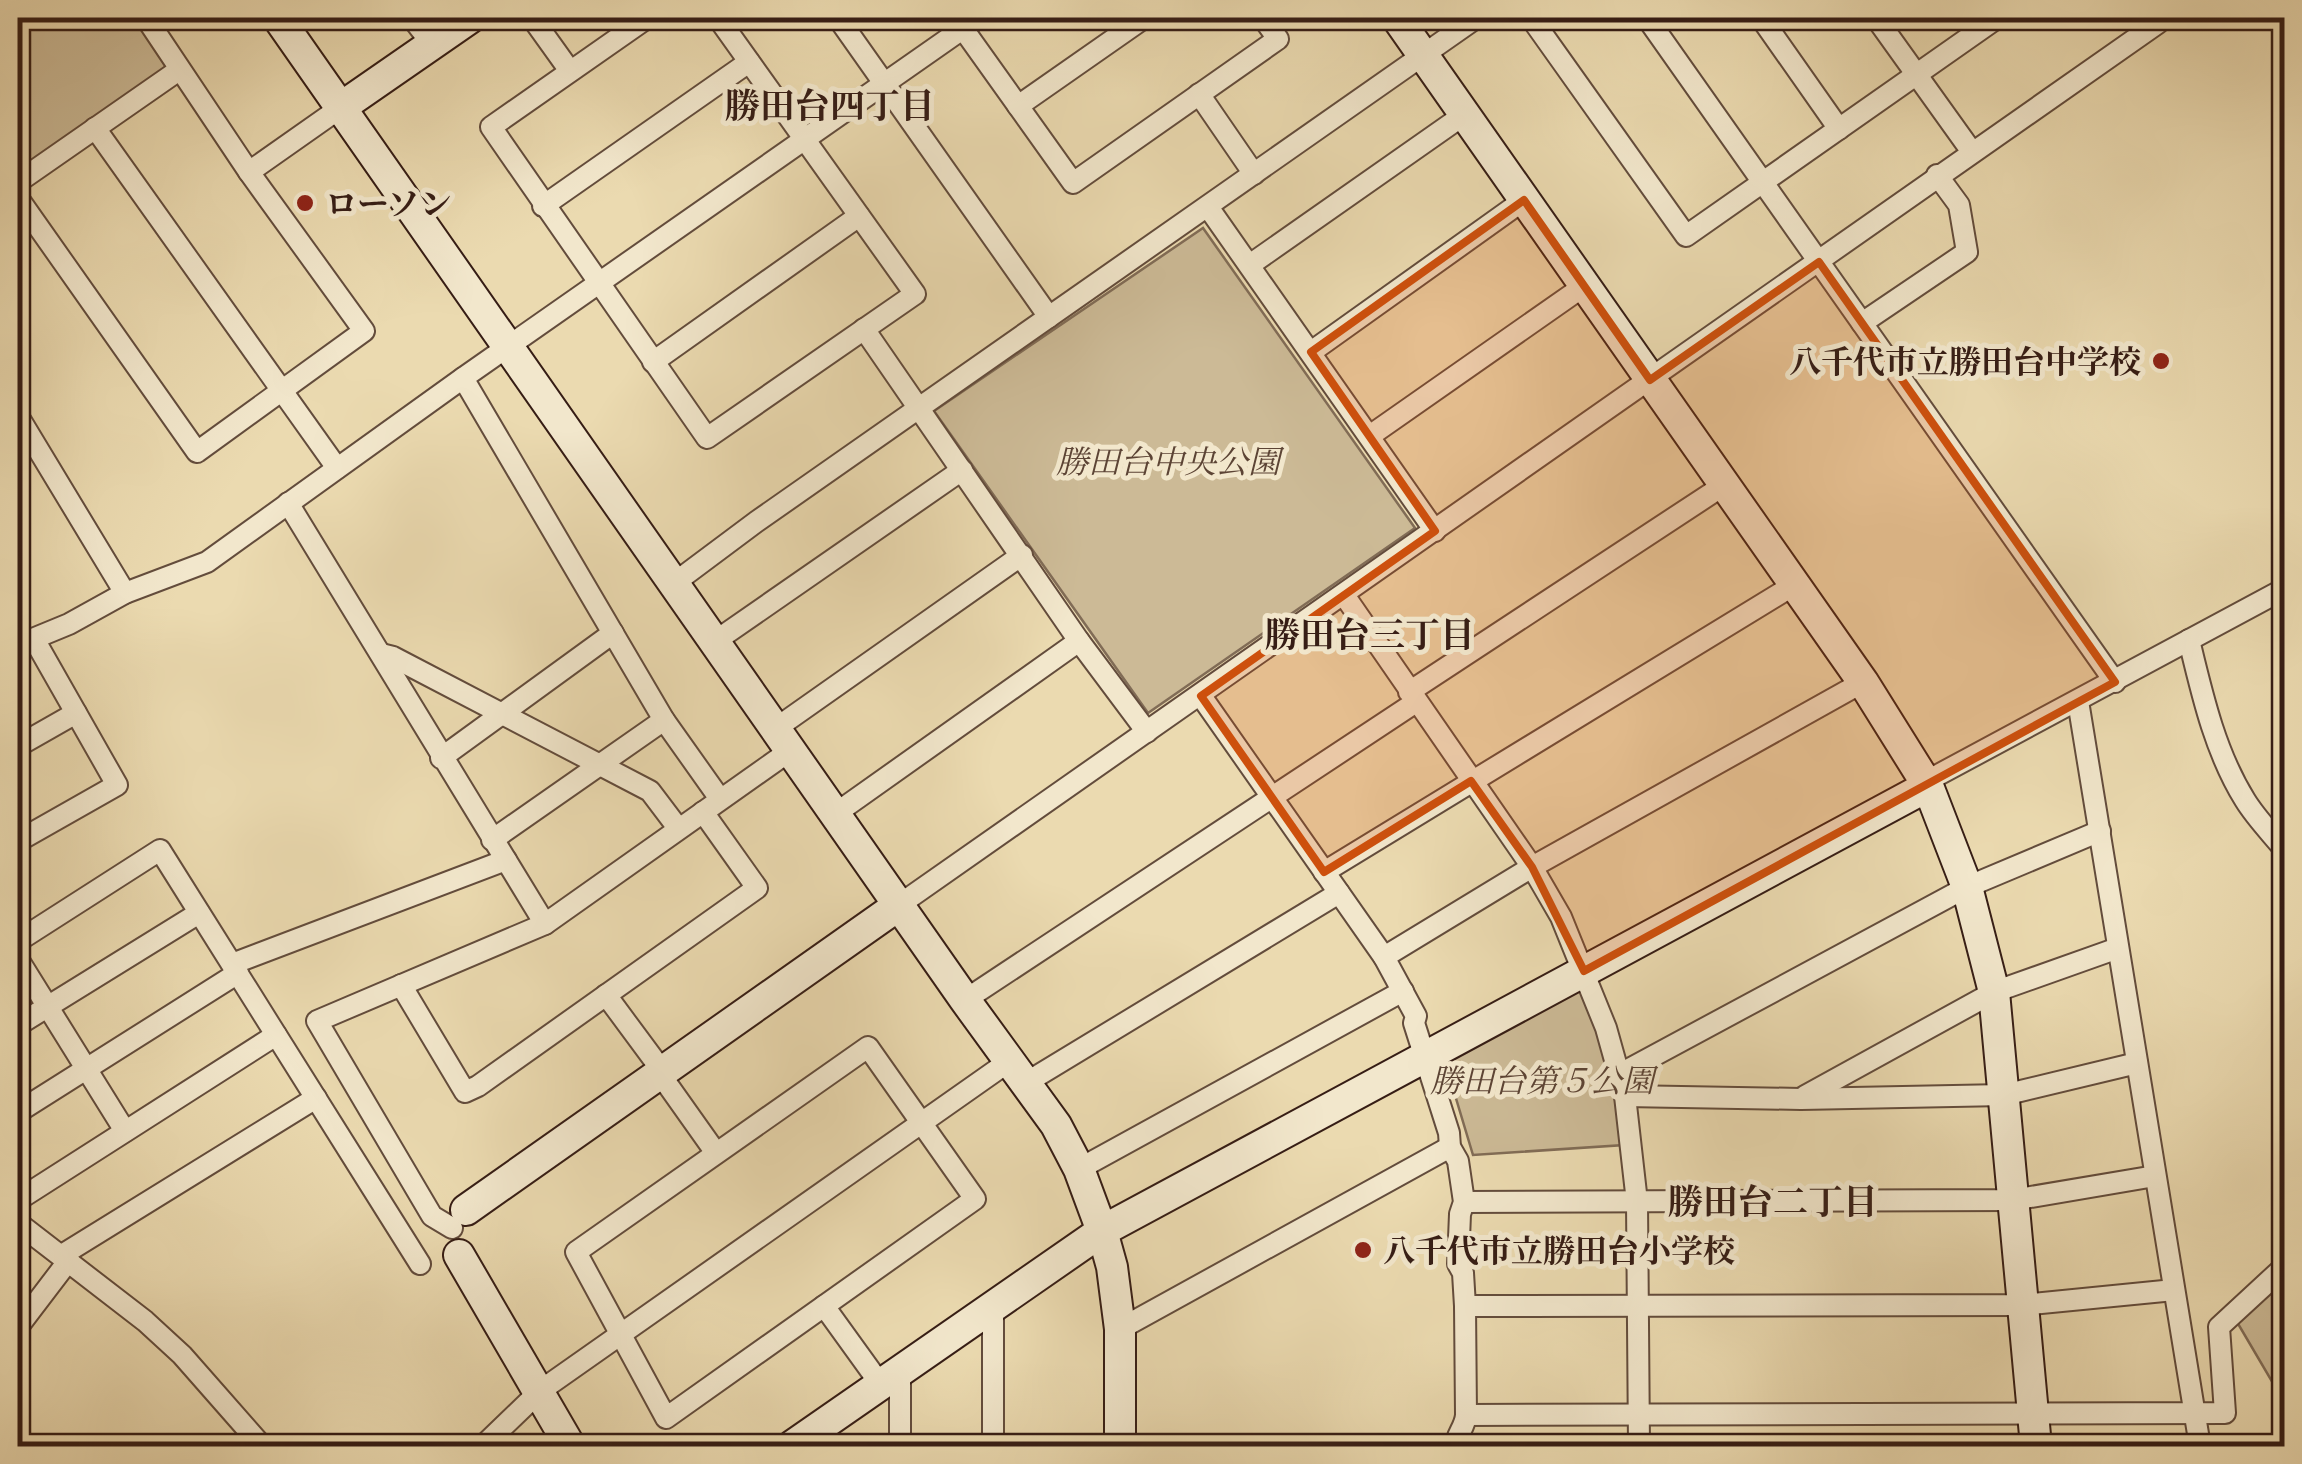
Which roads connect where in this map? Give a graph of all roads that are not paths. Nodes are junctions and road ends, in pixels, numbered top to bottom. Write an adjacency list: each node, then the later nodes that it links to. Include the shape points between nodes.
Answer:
1 (146, 18): 23 (street)
2 (278, 18): 29 (street)
3 (412, 18): 20 (street)
4 (470, 18): 20 (street)
5 (532, 18): 24 (street)
6 (646, 18): 24 (street)
7 (718, 18): 22 (street)
8 (838, 18): 26 (street)
9 (1144, 18): 28 (street)
10 (1263, 18): 27 (street, via 1278,39)
11 (1397, 18): 21 (street)
12 (1476, 18): 21 (street)
13 (1531, 18): 39 (street, via 1686,236)
14 (1648, 18): 39 (street)
15 (1762, 18): 32 (street)
16 (1876, 18): 25 (street)
17 (1997, 18): 25 (street)
18 (2159, 19): 34 (street)
19 (965, 21): 26 (street); 28 (street)
20 (432, 44): 29 (street)
21 (1422, 54): 30 (street); 36 (street)
22 (750, 62): 33 (street); 42 (street)
23 (179, 70): 31 (street); 35 (street)
24 (570, 71): 42 (street, via 491,127)
25 (1916, 74): 32 (street); 34 (street)
26 (884, 84): 33 (street); 49 (street)
27 (1199, 94): 28 (street, via 1073,184); 36 (street)
28 (1018, 106)
29 (340, 108): 35 (street); 52 (street)
30 (1464, 114): 41 (street); 46 (street)
31 (96, 128): 38 (street); 57 (street)
32 (1839, 130): 39 (street)
33 (805, 139): 44 (street); 47 (street)
34 (1972, 152): 37 (street)
35 (249, 172): 57 (street, via 364,331)
36 (1254, 174): 43 (street)
37 (1938, 176): 45 (street); 50 (street, via 1959,205 1968,252)
38 (18, 182)
39 (1764, 183): 45 (street)
40 (18, 198): 57 (street, via 196,452)
41 (1524, 200): 48 (street); 53 (street)
42 (543, 206): 47 (street)
43 (1208, 207): 46 (street); 49 (street)
44 (859, 216): 51 (street, via 915,294); 54 (street)
45 (1819, 262): 50 (street); 56 (street)
46 (1251, 264): 53 (street)
47 (599, 284): 52 (street); 54 (street)
48 (1584, 286): 56 (street); 60 (street)
49 (1049, 318): 58 (street)
50 (1862, 323): 79 (street)
51 (864, 329): 54 (street, via 707,438); 58 (street)
52 (508, 348): 55 (street); 67 (street)
53 (1311, 352): 60 (street)
54 (652, 362)
55 (462, 378): 61 (street); 72 (street)
56 (1650, 380): 63 (street); 65 (street)
57 (282, 391): 61 (street)
58 (919, 410): 62 (street); 67 (street)
59 (18, 416): 70 (street)
60 (1371, 436): 65 (street)
61 (337, 468): 64 (street)
62 (962, 470): 66 (street); 76 (street)
63 (1724, 485): 68 (street); 81 (street)
64 (288, 502): 70 (street, via 207,562); 77 (street)
65 (1435, 531): 71 (street)
66 (1022, 555): 74 (street); 87 (street)
67 (673, 584): 76 (street)
68 (1794, 585): 78 (street); 91 (street)
69 (2284, 589): 73 (street)
70 (125, 594): 75 (street)
71 (1344, 594): 80 (street); 81 (street)
72 (613, 633): 84 (street); 85 (street)
73 (2189, 640): 79 (street); 100 (street, via 2229,768)
74 (1079, 641): 86 (street); 95 (street)
75 (26, 642): 83 (street)
76 (714, 642): 87 (street)
77 (381, 654): 84 (street); 89 (street)
78 (1863, 682): 92 (street); 102 (street)
79 (2114, 682): 82 (street)
80 (1201, 696): 86 (street); 93 (street)
81 (1412, 697): 91 (street); 93 (street)
82 (2078, 701): 92 (street); 97 (street)
83 (76, 713): 88 (street); 98 (street, via 117,784)
84 (506, 713): 89 (street); 90 (street)
85 (664, 720): 90 (street); 94 (street)
86 (1146, 732): 106 (street)
87 (783, 739): 94 (street); 95 (street)
88 (18, 746)
89 (441, 758): 99 (street)
90 (603, 764): 96 (street, via 650,791); 99 (street)
91 (1471, 780): 102 (street); 103 (street)
92 (1926, 784): 104 (street); 114 (street)
93 (1272, 799): 103 (street); 119 (street)
94 (712, 806): 96 (street); 118 (street, via 757,888)
95 (836, 814): 106 (street)
96 (678, 828): 108 (street)
97 (2100, 832): 104 (street); 110 (street)
98 (18, 837)
99 (492, 840): 101 (street)
100 (2284, 848)
101 (506, 860): 108 (street); 113 (street)
102 (1532, 867): 111 (street); 114 (street)
103 (1324, 872): 105 (street)
104 (1967, 887): 117 (street); 128 (street)
105 (1339, 893): 111 (street); 127 (street)
106 (899, 906): 119 (street); 126 (street)
107 (198, 912): 109 (street, via 160,850); 113 (street); 120 (street)
108 (545, 924): 115 (street)
109 (18, 940)
110 (2118, 948): 117 (street); 124 (street)
111 (1384, 957): 116 (street)
112 (18, 959): 120 (street)
113 (235, 969): 122 (street); 125 (street)
114 (1584, 971): 123 (street); 128 (street)
115 (401, 985): 118 (street, via 465,1092); 145 (street, via 317,1021 432,1216)
116 (1403, 991): 123 (street); 138 (street)
117 (1994, 992): 129 (street); 132 (street)
118 (606, 994): 126 (street)
119 (965, 1000): 127 (street)
120 (47, 1007): 121 (street); 125 (street)
121 (18, 1025)
122 (276, 1035): 131 (street); 135 (street)
123 (1426, 1056): 136 (street); 146 (street)
124 (2137, 1063): 129 (street); 139 (street)
125 (86, 1069): 133 (street); 135 (street)
126 (661, 1073): 137 (street); 145 (street)
127 (1016, 1073): 134 (street); 138 (street)
128 (1620, 1074): 130 (street)
129 (2004, 1095): 132 (street); 141 (street)
130 (1625, 1096): 132 (street); 143 (street)
131 (316, 1098): 147 (street); 148 (street)
132 (1800, 1099)
133 (18, 1112)
134 (922, 1123): 137 (street, via 868,1047); 152 (street, via 975,1199); 158 (street)
135 (125, 1131): 140 (street)
136 (1450, 1148): 142 (street); 157 (street)
137 (716, 1154): 158 (street, via 576,1252)
138 (1079, 1169): 146 (street)
139 (2156, 1176): 141 (street); 150 (street)
140 (18, 1200)
141 (2014, 1200): 143 (street); 151 (street)
142 (1464, 1202): 143 (street); 154 (street, via 1458,1264)
143 (1638, 1202): 155 (street)
144 (18, 1224): 147 (street)
145 (459, 1231): 160 (street)
146 (1102, 1231): 153 (street); 157 (street)
147 (66, 1258): 156 (street); 166 (street, via 182,1355)
148 (420, 1264)
149 (2284, 1267): 161 (street, via 2219,1326 2225,1413)
150 (2174, 1290): 151 (street); 161 (street)
151 (2022, 1305): 155 (street); 163 (street)
152 (824, 1306): 158 (street, via 666,1418); 159 (street)
153 (993, 1306): 159 (street); 170 (street)
154 (1465, 1306): 155 (street); 164 (street)
155 (1637, 1306): 162 (street)
156 (20, 1321)
157 (1120, 1329): 171 (street)
158 (620, 1334): 160 (street)
159 (891, 1378): 165 (street); 169 (street)
160 (540, 1391): 167 (street); 168 (street)
161 (2195, 1413): 163 (street); 175 (street)
162 (1639, 1414): 163 (street); 164 (street); 173 (street)
163 (2033, 1414): 174 (street)
164 (1466, 1415): 172 (street)
165 (801, 1443)
166 (262, 1446)
167 (483, 1446)
168 (570, 1446)
169 (900, 1446)
170 (993, 1446)
171 (1120, 1446)
172 (1456, 1446)
173 (1639, 1446)
174 (2036, 1446)
175 (2200, 1446)

